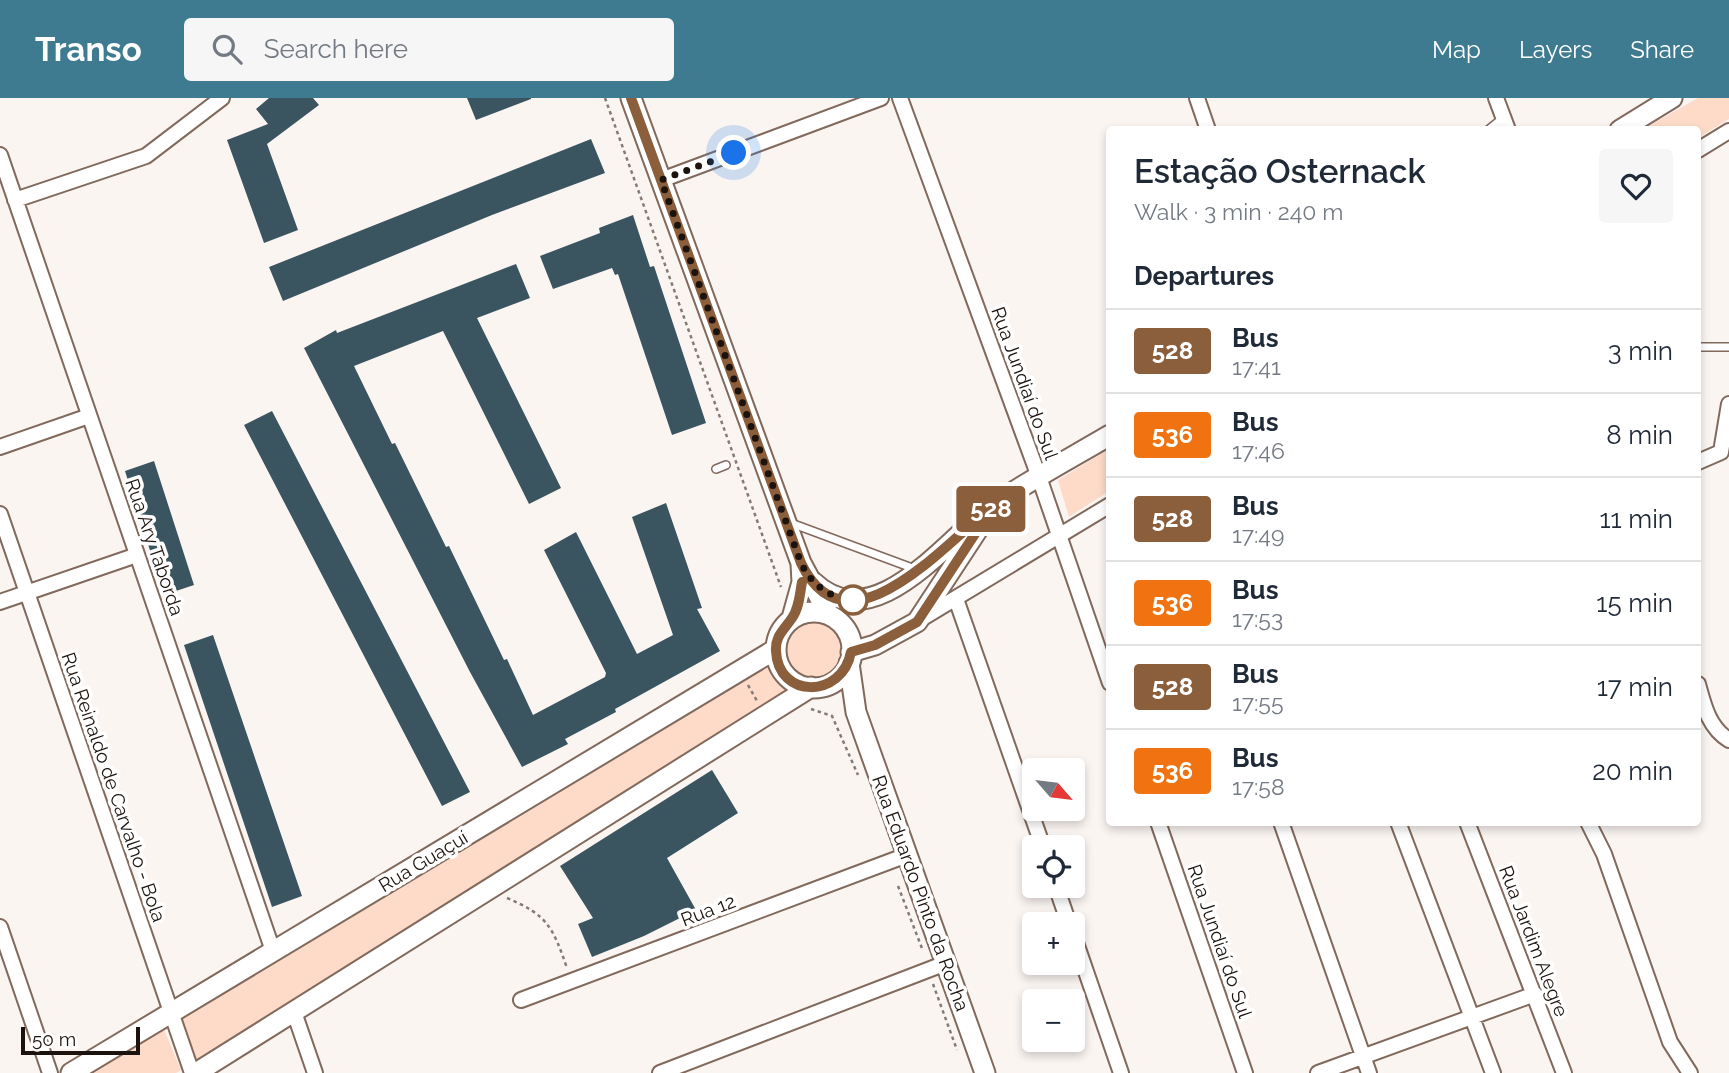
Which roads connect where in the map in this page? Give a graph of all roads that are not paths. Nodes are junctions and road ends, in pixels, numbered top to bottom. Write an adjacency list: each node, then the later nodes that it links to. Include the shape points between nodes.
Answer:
1 (222, 98): 15 (street, via 146,156)
2 (631, 98): 14 (main road)
3 (881, 98): 14 (street)
4 (900, 98): 25 (street, Rua Jundiaí do Sul)
5 (1197, 98): 9 (street)
6 (1496, 98): 8 (street)
7 (1672, 98): 10 (main road)
8 (1506, 124)
9 (1207, 126)
10 (1626, 126)
11 (1729, 131): 12 (street)
12 (1701, 148)
13 (0, 155): 15 (street, Rua Ary Taborda)
14 (661, 180): 29 (main road)
15 (15, 200): 19 (street, Rua Ary Taborda)
16 (1701, 346): 17 (lane)
17 (1729, 347)
18 (1729, 404): 22 (street, via 1721,452)
19 (89, 416): 21 (street); 31 (street, Rua Ary Taborda)
20 (1106, 437): 25 (main road)
21 (0, 447)
22 (1701, 461)
23 (726, 465): 24 (lane)
24 (716, 469)
25 (1040, 477): 26 (main road); 30 (street, Rua Jundiaí do Sul)
26 (994, 505): 33 (main road); 40 (main road)
27 (1106, 507): 30 (street)
28 (0, 514): 34 (street, Rua Reinaldo de Carvalho - Bola)
29 (786, 520): 32 (main road); 33 (lane)
30 (1058, 537): 35 (street); 43 (street, Rua Jundiaí do Sul)
31 (137, 555): 34 (street); 56 (street, Rua Ary Taborda)
32 (805, 569): 36 (main road, via 829,594); 38 (main road); 39 (main road)
33 (919, 571): 36 (main road, via 876,596); 40 (main road, via 929,593)
34 (27, 593): 37 (street); 62 (street, Rua Reinaldo de Carvalho - Bola)
35 (956, 599): 40 (street); 53 (street)
36 (857, 600): 39 (main road)
37 (0, 602)
38 (792, 618): 39 (main road, via 804,613); 41 (main road, via 783,626)
39 (834, 618): 42 (main road, via 846,630)
40 (917, 622): 42 (main road)
41 (776, 649): 44 (main road, via 777,661 790,679); 56 (main road, Rua Guaçuí)
42 (850, 657): 44 (main road, via 837,679); 46 (main road, Rua Eduardo Pinto da Rocha)
43 (1106, 672)
44 (815, 687): 46 (main road); 61 (main road)
45 (1702, 711): 47 (street)
46 (856, 712): 54 (main road, Rua Eduardo Pinto da Rocha)
47 (1724, 737)
48 (1159, 826): 72 (street, Rua Jundiaí do Sul)
49 (1282, 826): 64 (street)
50 (1400, 826): 63 (street)
51 (1469, 826): 59 (street, Rua Jardim Alegre)
52 (1590, 826): 77 (street, via 1670,1042)
53 (1038, 835)
54 (907, 855): 57 (main road, Rua Eduardo Pinto da Rocha); 60 (street, Rua 12)
55 (0, 927): 65 (street)
56 (273, 951): 62 (main road, Rua Guaçuí)
57 (946, 963): 69 (street); 70 (main road, Rua Eduardo Pinto da Rocha)
58 (1085, 969): 71 (street)
59 (1535, 994): 63 (street); 76 (street, Rua Jardim Alegre)
60 (522, 1000)
61 (294, 1012): 67 (main road); 68 (street)
62 (171, 1013): 66 (main road, Rua Guaçuí); 67 (street, Rua Reinaldo de Carvalho - Bola)
63 (1472, 1016): 64 (street); 75 (street)
64 (1363, 1056): 73 (street); 74 (street)
65 (50, 1073)
66 (71, 1073)
67 (194, 1073)
68 (315, 1073)
69 (660, 1073)
70 (985, 1073)
71 (1121, 1073)
72 (1245, 1073)
73 (1318, 1073)
74 (1369, 1073)
75 (1493, 1073)
76 (1564, 1073)
77 (1690, 1073)

